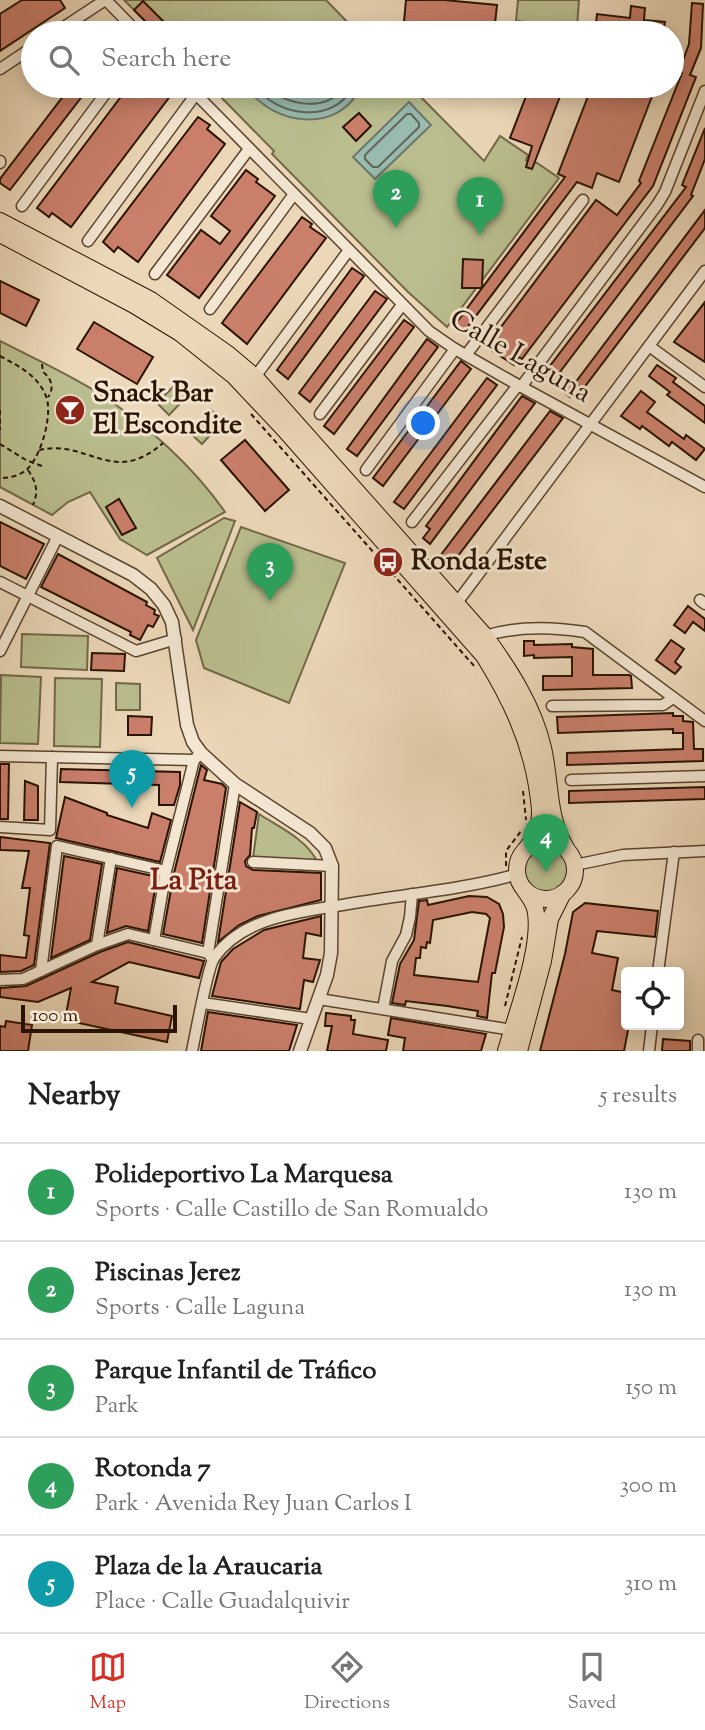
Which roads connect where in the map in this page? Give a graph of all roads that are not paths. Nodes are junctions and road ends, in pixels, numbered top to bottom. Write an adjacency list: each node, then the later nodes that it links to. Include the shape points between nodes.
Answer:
1 (105, 0): 2 (street); 3 (street)
2 (73, 21)
3 (126, 21)
4 (21, 55): 5 (street)
5 (0, 69)
6 (705, 91): 28 (street, via 657,205)
7 (102, 98): 13 (street)
8 (186, 98): 16 (street)
9 (200, 98): 10 (street, Calle Laguna)
10 (249, 149): 11 (street, Calle Laguna); 19 (street)
11 (294, 194): 17 (street, Calle Laguna); 23 (street)
12 (583, 200): 26 (street)
13 (22, 206)
14 (0, 221): 27 (main road, via 152,300)
15 (0, 234): 53 (main road, via 134,305 180,333 234,376 484,656 504,688 529,746 540,816)
16 (88, 241)
17 (349, 250): 22 (street, Calle Laguna); 27 (street)
18 (705, 271): 20 (street)
19 (156, 274)
20 (695, 285): 21 (street); 24 (street)
21 (705, 292)
22 (402, 305): 25 (street, Calle Laguna); 30 (street)
23 (210, 309)
24 (649, 346): 29 (street); 31 (street)
25 (455, 349): 26 (street, Calle Laguna); 32 (street)
26 (466, 355): 28 (street, Calle Laguna)
27 (255, 377): 39 (main road)
28 (519, 386): 31 (street, Calle Laguna); 35 (street)
29 (705, 387)
30 (320, 414)
31 (590, 424): 33 (street, Calle Laguna); 39 (street)
32 (366, 470)
33 (705, 487)
34 (0, 506): 36 (street)
35 (412, 522)
36 (58, 536): 38 (street); 41 (street, via 151,589 164,605)
37 (0, 582): 38 (street)
38 (28, 597): 41 (street, via 136,650); 42 (street)
39 (456, 604): 40 (main road)
40 (485, 636): 43 (street, via 505,630 585,632); 54 (main road, via 502,659 542,743 556,831)
41 (176, 639): 47 (street, via 187,725)
42 (0, 651)
43 (673, 698): 44 (street, via 663,705); 45 (street)
44 (552, 706)
45 (705, 721)
46 (0, 756): 48 (street)
47 (198, 756): 48 (street); 51 (street); 61 (street)
48 (52, 757): 52 (street, via 50,830)
49 (705, 776): 50 (street)
50 (570, 779)
51 (235, 784): 60 (street, via 310,833 325,848); 68 (street)
52 (0, 827)
53 (527, 848): 54 (main road, via 542,841); 62 (main road, via 520,858)
54 (566, 848): 59 (main road)
55 (705, 851): 56 (street)
56 (674, 852): 59 (street, via 623,855); 69 (street)
57 (111, 858): 61 (street); 67 (street); 70 (street, via 57,846)
58 (253, 862): 60 (street)
59 (575, 865): 63 (main road, via 573,881)
60 (332, 866): 65 (street)
61 (166, 871): 66 (street)
62 (517, 879): 63 (main road, via 535,896 553,898); 64 (street); 76 (main road, via 535,907 537,929 528,970)
63 (563, 893): 81 (main road, via 551,919)
64 (412, 894): 65 (street); 74 (street, via 406,935 392,961)
65 (332, 907): 68 (street, via 264,923); 72 (street, via 331,953)
66 (154, 940): 67 (street, via 128,934); 68 (street)
67 (97, 945): 70 (street)
68 (210, 956): 73 (street)
69 (660, 967)
70 (41, 971): 71 (street, via 23,979)
71 (0, 980)
72 (319, 999): 74 (street); 75 (street)
73 (203, 1003): 75 (street); 78 (street)
74 (383, 1009): 76 (street)
75 (311, 1019): 79 (street)
76 (506, 1028): 80 (main road)
77 (651, 1030): 82 (street)
78 (192, 1051)
79 (300, 1051)
80 (506, 1051)
81 (519, 1051)
82 (649, 1051)

